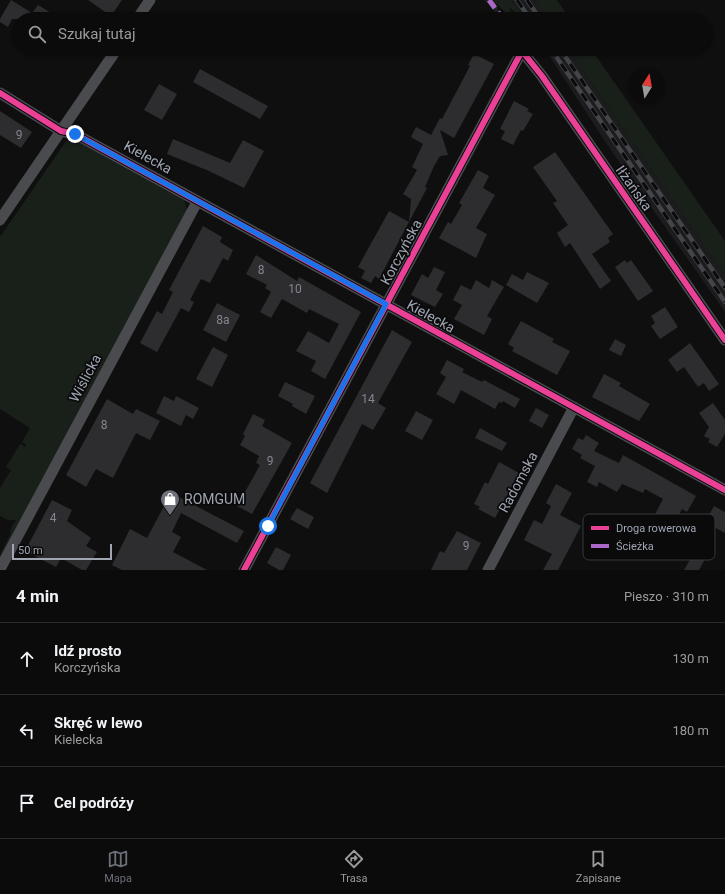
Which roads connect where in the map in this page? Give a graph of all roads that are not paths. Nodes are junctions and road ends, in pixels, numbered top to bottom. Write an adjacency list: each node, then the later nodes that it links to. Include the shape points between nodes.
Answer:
1 (150, 0): 2 (street)
2 (142, 12)
3 (112, 56): 7 (street)
4 (519, 56): 10 (street, Korczyńska)
5 (526, 56): 11 (street, Iłżańska)
6 (0, 93): 7 (street, Kielecka)
7 (61, 130): 8 (street, Kielecka, via 75,134); 9 (street)
8 (197, 202): 10 (street, Kielecka); 14 (street, Wiślicka)
9 (0, 220)
10 (386, 304): 12 (street, Kielecka); 15 (street, Korczyńska)
11 (725, 340)
12 (574, 407): 13 (street, Kielecka); 16 (street, Radomska)
13 (725, 490)
14 (0, 569)
15 (244, 570)
16 (488, 570)

